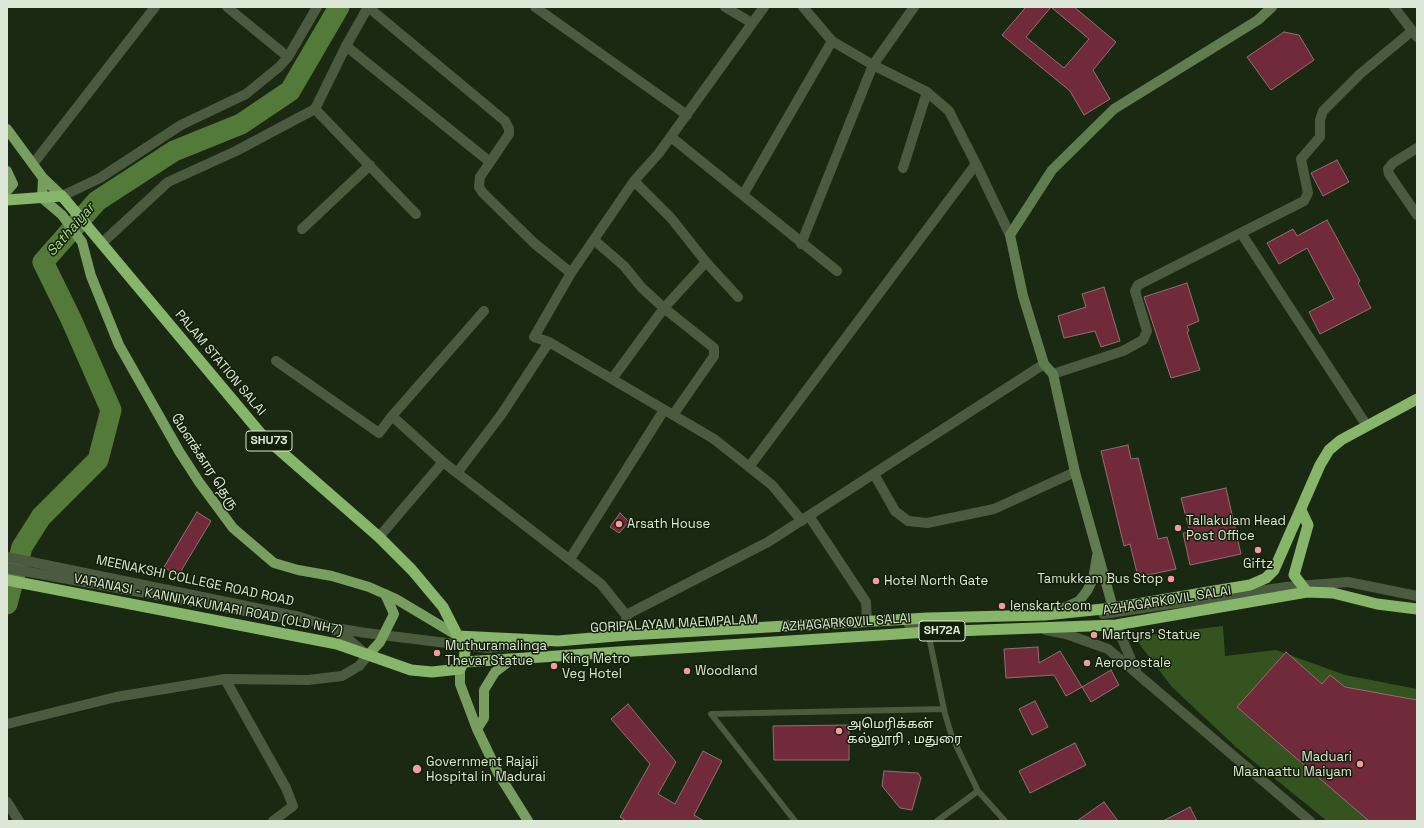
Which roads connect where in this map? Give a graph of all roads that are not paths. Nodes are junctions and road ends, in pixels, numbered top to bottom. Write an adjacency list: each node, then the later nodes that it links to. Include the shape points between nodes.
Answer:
1 (155, 7): 25 (street)
2 (227, 7): 16 (street)
3 (317, 7): 16 (street)
4 (368, 7): 15 (street); 24 (street, via 505,122 509,134)
5 (725, 7): 12 (street)
6 (764, 7): 12 (street)
7 (803, 7): 14 (street)
8 (914, 7): 17 (street)
9 (1272, 7): 41 (main road, via 1258,20 1114,109 1052,170)
10 (1394, 7): 13 (street)
11 (538, 8): 20 (street)
12 (752, 23): 20 (street)
13 (1415, 34): 40 (street, via 1360,74 1323,111 1320,137 1301,159 1308,193 1304,201)
14 (832, 41): 17 (street); 33 (street)
15 (346, 46): 19 (street); 24 (street)
16 (288, 57): 34 (street, via 246,94 181,125 100,178)
17 (873, 65): 18 (street); 44 (street)
18 (927, 92): 26 (street, via 948,111); 28 (street)
19 (315, 109): 27 (street); 43 (street, via 236,151 168,182)
20 (687, 115): 22 (street)
21 (7, 129): 25 (main road, PALAM STATION SALAI / SHU73)
22 (671, 137): 31 (street); 33 (street)
23 (1417, 148): 38 (street, via 1388,169)
24 (490, 162): 47 (street, via 478,182 483,193 534,243)
25 (34, 164): 30 (main road, PALAM STATION SALAI / SHU73)
26 (976, 164): 41 (street); 61 (street)
27 (370, 165): 37 (street); 39 (street)
28 (903, 168)
29 (7, 171): 32 (main road, via 13,184)
30 (43, 178): 34 (main road, PALAM STATION SALAI / SHU73); 35 (main road)
31 (634, 181): 42 (street); 45 (street, via 671,218)
32 (7, 191)
33 (743, 195): 44 (street)
34 (62, 196): 35 (highway); 43 (highway, PALAM STATION SALAI / SHU73)
35 (42, 198): 36 (highway); 74 (main road, மேளக்கார தெரு, via 62,215 82,242 91,276 119,345 179,451 233,528 274,563 332,576)
36 (7, 200)
37 (416, 214)
38 (1417, 215)
39 (302, 229)
40 (1241, 233): 54 (street, via 1138,285 1135,291 1147,331 1139,343 1123,351); 59 (street)
41 (1010, 235): 53 (main road, via 1023,296)
42 (594, 240): 47 (street); 49 (street, via 624,266 642,288)
43 (102, 243): 67 (highway, PALAM STATION SALAI / SHU73, via 262,435)
44 (801, 244): 46 (street)
45 (706, 262): 48 (street); 49 (street)
46 (837, 271)
47 (571, 272): 51 (street, via 534,337)
48 (738, 297)
49 (664, 308): 55 (street); 57 (street, via 710,343 716,353 709,365)
50 (484, 311): 58 (street)
51 (549, 342): 55 (street); 63 (street, via 502,415)
52 (276, 361): 58 (street, via 379,433)
53 (1044, 364): 54 (main road); 64 (street)
54 (1053, 374): 62 (main road)
55 (612, 379): 57 (street)
56 (1417, 399): 59 (highway)
57 (668, 412): 61 (street, via 714,439); 70 (street)
58 (392, 416): 60 (street)
59 (1367, 426): 65 (highway, via 1341,440 1329,450)
60 (443, 462): 63 (street); 67 (street)
61 (748, 467): 66 (street, via 772,485)
62 (1075, 472): 64 (street, via 994,509 927,523 908,520 895,511); 68 (main road)
63 (457, 473): 70 (street)
64 (874, 474): 66 (street)
65 (1301, 510): 73 (highway, via 1308,525 1294,575); 76 (highway, AZHAGARKOVIL SALAI / SH72A, via 1274,570 1266,578 1250,585)
66 (805, 518): 78 (street, via 768,542); 80 (street, via 866,602)
67 (379, 537): 85 (highway, PALAM STATION SALAI / SHU73, via 412,570 443,607)
68 (1098, 553): 76 (main road); 79 (main road, via 1093,579 1079,601)
69 (7, 556): 86 (street, MEENAKSHI COLLEGE ROAD ROAD, via 300,617 328,626)
70 (570, 559): 78 (street, via 601,584)
71 (7, 568): 75 (street, GORIPALAYAM MAEMPALAM, via 366,633 487,648 1115,613 1286,587 1348,582)
72 (7, 580): 86 (highway, VARANASI - KANNIYAKUMARI ROAD (OLD NH7), via 337,644)
73 (1306, 592): 77 (highway, AZHAGARKOVIL SALAI / SH72A, via 1334,593 1376,604); 81 (highway, AZHAGARKOVIL SALAI / SH72A)
74 (385, 594): 85 (main road, மேளக்கார தெரு); 86 (main road, via 394,614 380,642)
75 (1417, 596)
76 (1113, 608): 79 (highway, AZHAGARKOVIL SALAI / SH72A)
77 (1417, 609)
78 (626, 615): 84 (street)
79 (1045, 615): 80 (highway, AZHAGARKOVIL SALAI / SH72A)
80 (867, 621): 84 (highway, AZHAGARKOVIL SALAI / SH72A)
81 (1116, 625): 82 (highway, AZHAGARKOVIL SALAI / SH72A); 89 (street)
82 (1034, 628): 83 (highway, AZHAGARKOVIL SALAI / SH72A); 89 (street, via 1066,634 1108,649)
83 (928, 632): 87 (highway, AZHAGARKOVIL SALAI / SH72A); 91 (lane)
84 (627, 635): 85 (highway, AZHAGARKOVIL SALAI / SH72A, via 558,641)
85 (458, 636): 88 (highway, SHU73, via 465,650)
86 (368, 655): 88 (highway, VARANASI - KANNIYAKUMARI ROAD (OLD NH7), via 411,670 432,672); 90 (street, via 359,666 342,676 308,680)
87 (512, 659): 88 (highway, AZHAGARKOVIL SALAI / SH72A); 93 (main road, via 495,672 484,690 484,718)
88 (462, 665): 93 (main road, via 460,684)
89 (1138, 675): 102 (street)
90 (225, 679): 92 (street, via 116,697); 97 (street, via 286,788 293,806)
91 (944, 709): 94 (lane, via 952,737); 99 (lane, via 711,714)
92 (7, 724)
93 (477, 729): 98 (main road, via 498,773)
94 (978, 791): 100 (lane); 101 (lane)
95 (7, 802): 96 (street)
96 (19, 821)
97 (273, 821)
98 (528, 821)
99 (795, 821)
100 (937, 821)
101 (1005, 821)
102 (1310, 821)

